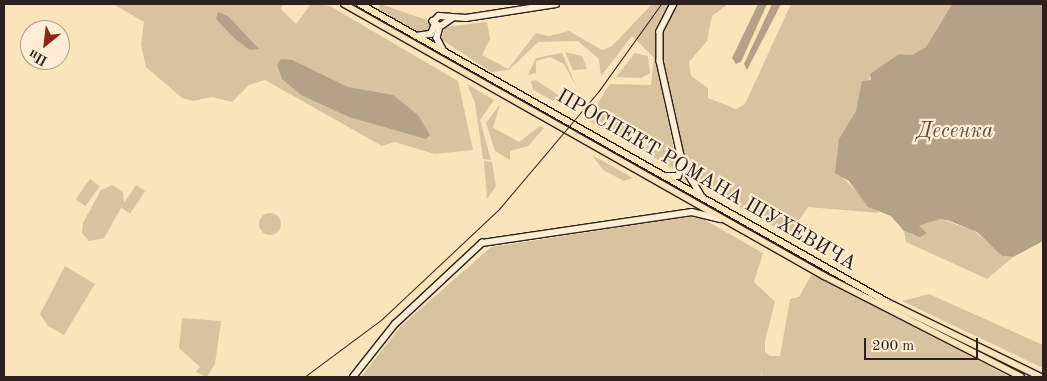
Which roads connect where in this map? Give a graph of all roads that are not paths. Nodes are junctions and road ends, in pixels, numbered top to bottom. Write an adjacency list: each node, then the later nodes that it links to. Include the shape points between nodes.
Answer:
1 (344, 4): 11 (main road, ПРОСПЕКТ РОМАНА ШУХЕВИЧА)
2 (360, 4): 6 (main road, ПРОСПЕКТ РОМАНА ШУХЕВИЧА)
3 (556, 4): 5 (main road)
4 (674, 4): 8 (main road, via 660,32 658,50)
5 (440, 23): 6 (main road, via 431,34); 7 (main road, via 437,38)
6 (416, 36): 7 (main road, ПРОСПЕКТ РОМАНА ШУХЕВИЧА)
7 (444, 52): 9 (main road, ПРОСПЕКТ РОМАНА ШУХЕВИЧА)
8 (683, 165): 9 (main road, via 678,176); 10 (main road)
9 (664, 176): 10 (main road, ПРОСПЕКТ РОМАНА ШУХЕВИЧА)
10 (704, 199): 14 (main road, ПРОСПЕКТ РОМАНА ШУХЕВИЧА, via 887,302)
11 (726, 220): 12 (main road, via 692,212 482,243 395,324); 13 (main road, ПРОСПЕКТ РОМАНА ШУХЕВИЧА)
12 (352, 377)
13 (1021, 377)
14 (1041, 377)

